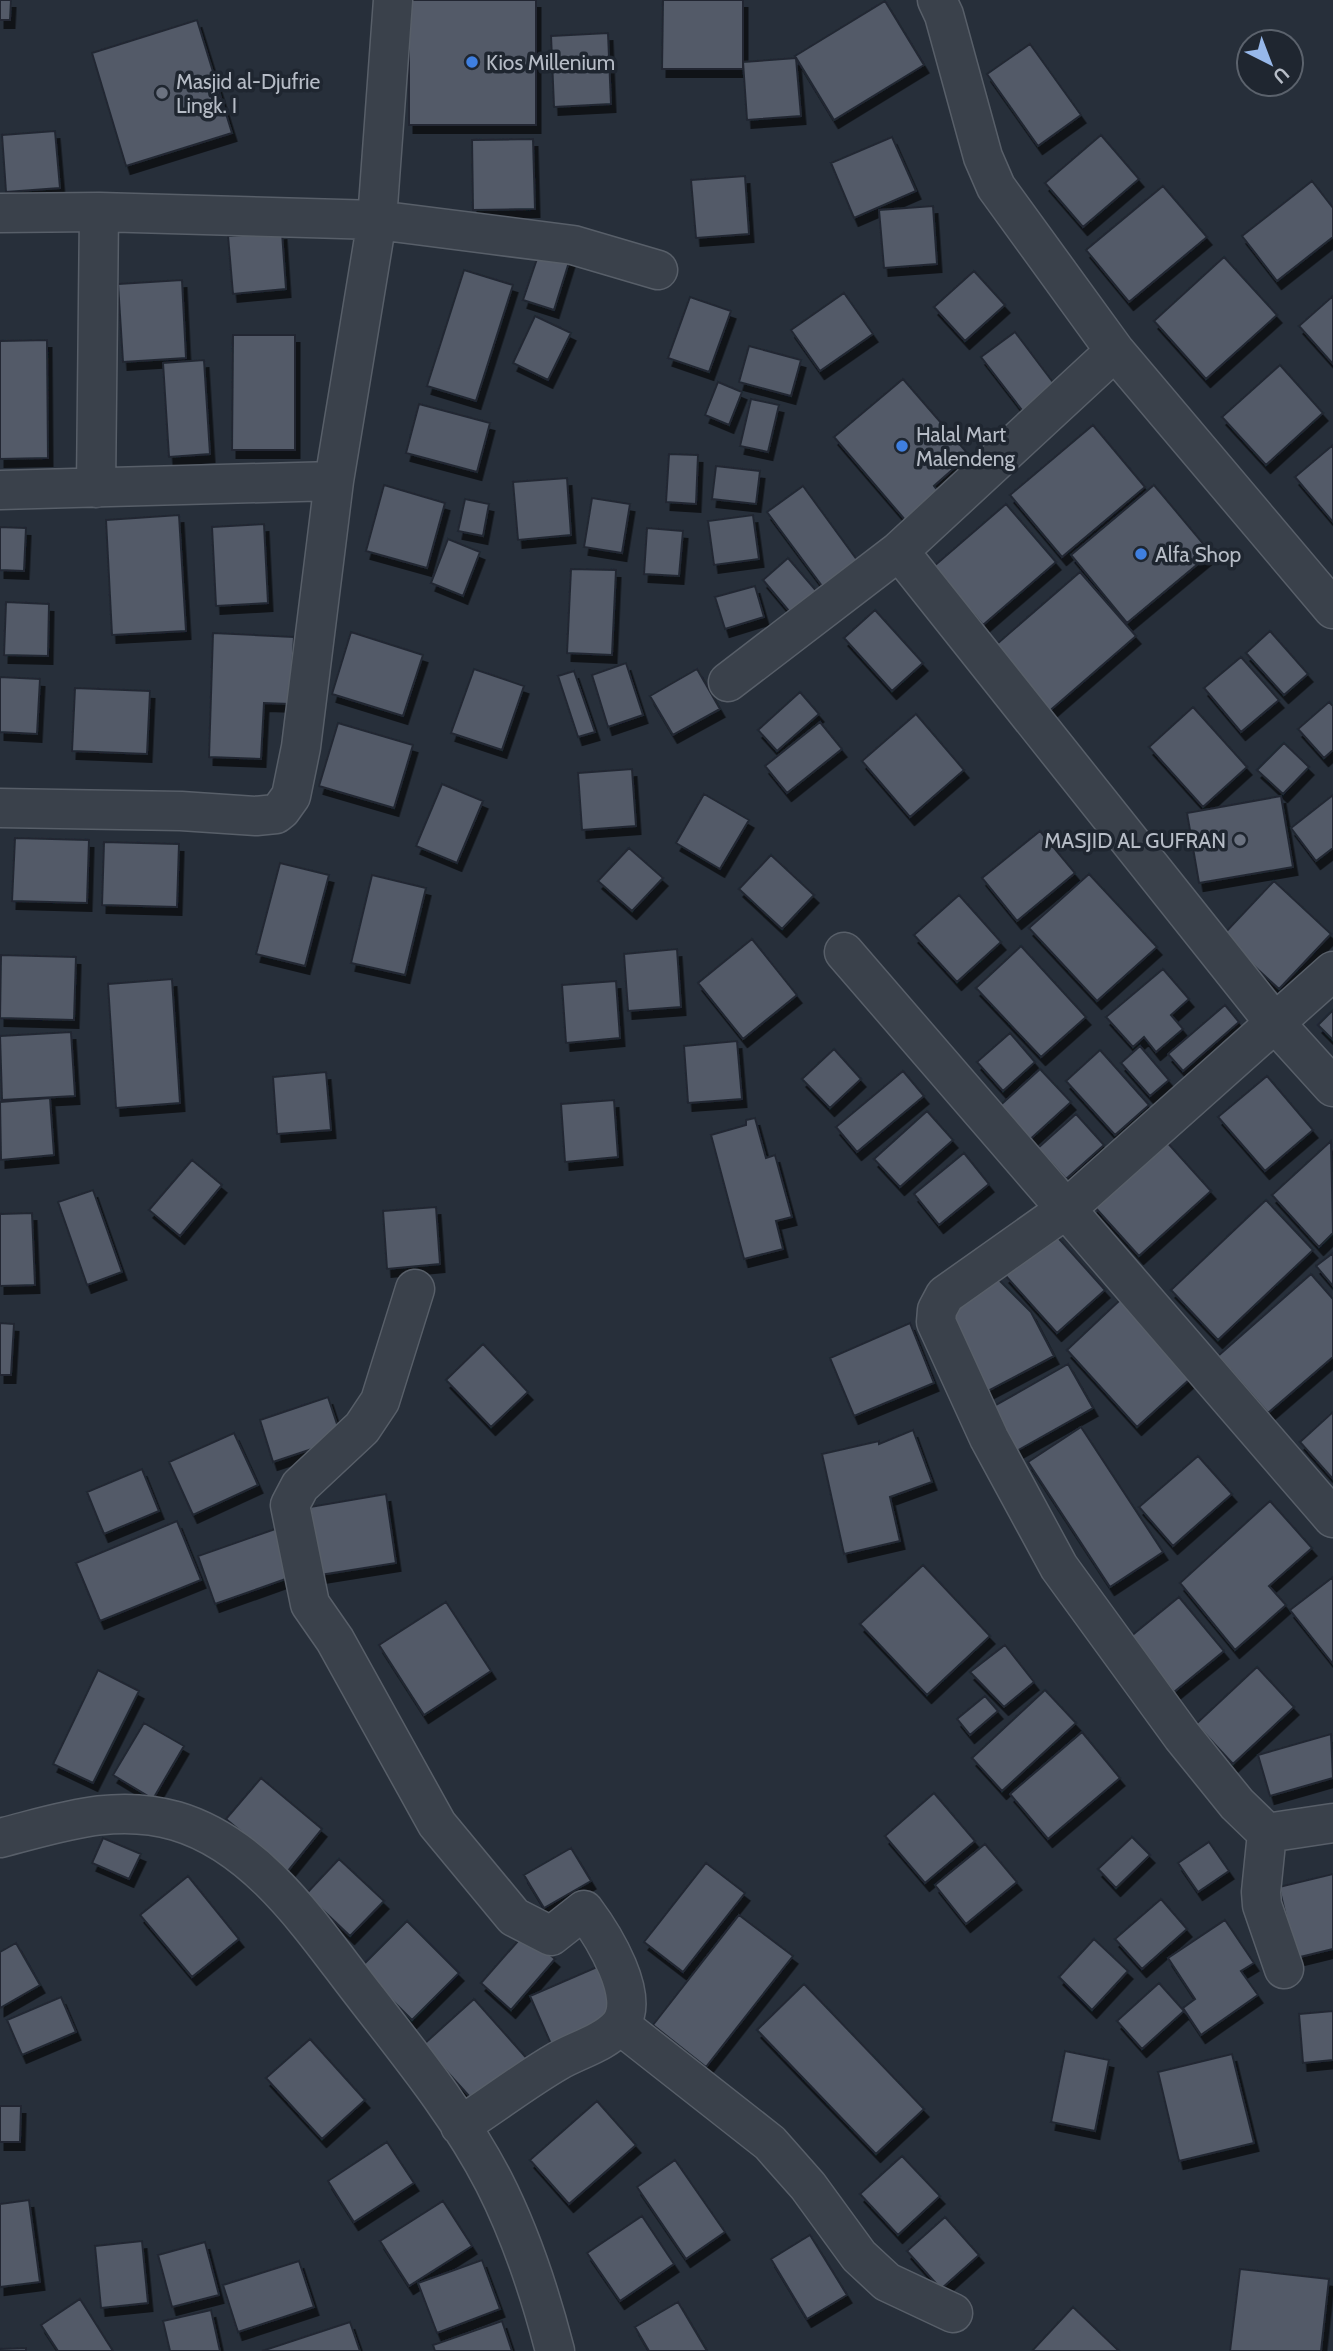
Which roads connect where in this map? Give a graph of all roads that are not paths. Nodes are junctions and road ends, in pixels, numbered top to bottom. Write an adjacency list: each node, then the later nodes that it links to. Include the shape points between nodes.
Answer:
1 (393, 0): 5 (street)
2 (937, 0): 7 (street, via 996,187)
3 (99, 212): 4 (street); 5 (street); 9 (street)
4 (0, 213)
5 (377, 220): 6 (street, via 573,245); 8 (street)
6 (658, 270)
7 (1115, 351): 11 (street); 12 (street)
8 (334, 481): 9 (street); 14 (street, via 301,747 291,796 281,810 256,816)
9 (96, 488): 10 (street)
10 (0, 490)
11 (899, 551): 13 (street); 17 (street)
12 (1332, 606)
13 (728, 682)
14 (0, 808)
15 (844, 952): 19 (street)
16 (1333, 971): 17 (street)
17 (1274, 1022): 18 (street); 19 (street)
18 (1333, 1087)
19 (1065, 1210): 21 (street); 23 (street, via 946,1295 936,1322 989,1438 1059,1567 1182,1736)
20 (415, 1289): 26 (street, via 380,1401 362,1428 300,1486 290,1504 310,1604 335,1640 437,1824 514,1917 551,1936 584,1910 599,1929 625,1988 625,2015)
21 (1333, 1518)
22 (1333, 1823): 23 (street)
23 (1267, 1833): 25 (street, via 1262,1905)
24 (0, 1838): 27 (street, via 95,1814 138,1812 211,1835 260,1871 295,1907)
25 (1284, 1969)
26 (620, 2025): 27 (street); 28 (street, via 770,2143 859,2256 887,2282)
27 (460, 2126): 29 (street, via 494,2181 517,2234)
28 (953, 2313)
29 (555, 2351)

